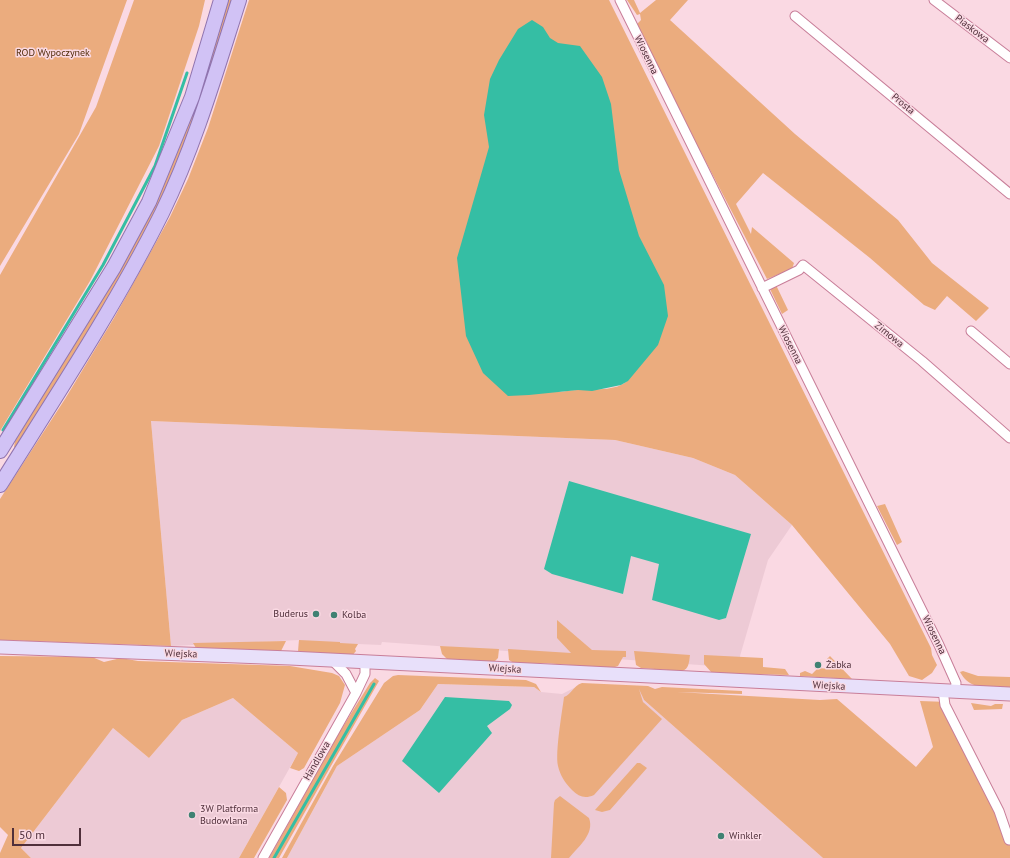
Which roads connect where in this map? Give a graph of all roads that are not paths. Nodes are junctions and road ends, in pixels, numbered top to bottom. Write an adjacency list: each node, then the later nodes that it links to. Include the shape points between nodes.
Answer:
1 (221, 0): 12 (main road, via 192,97 149,202 114,267)
2 (239, 0): 13 (main road, via 198,127 162,212 106,316)
3 (620, 0): 8 (street, Wiosenna)
4 (934, 0): 6 (street, Piaskowa)
5 (795, 16): 7 (street, Prosta)
6 (1010, 58)
7 (1010, 194)
8 (762, 288): 11 (street, Zimowa, via 799,270 803,265 922,361); 17 (street, Wiosenna, via 943,653 956,683)
9 (971, 331): 10 (street)
10 (1010, 364)
11 (1010, 438)
12 (0, 452)
13 (0, 485)
14 (0, 648): 15 (street, Wiejska, via 290,658)
15 (333, 662): 16 (street, Wiejska); 18 (street, via 346,674)
16 (365, 663): 17 (street, Wiejska); 18 (street, Handlowa, via 364,674)
17 (949, 691): 19 (street, Wiejska); 20 (street, Wiosenna, via 945,705 999,811)
18 (356, 693): 21 (street, Handlowa)
19 (1010, 694)
20 (1009, 840)
21 (263, 858)

